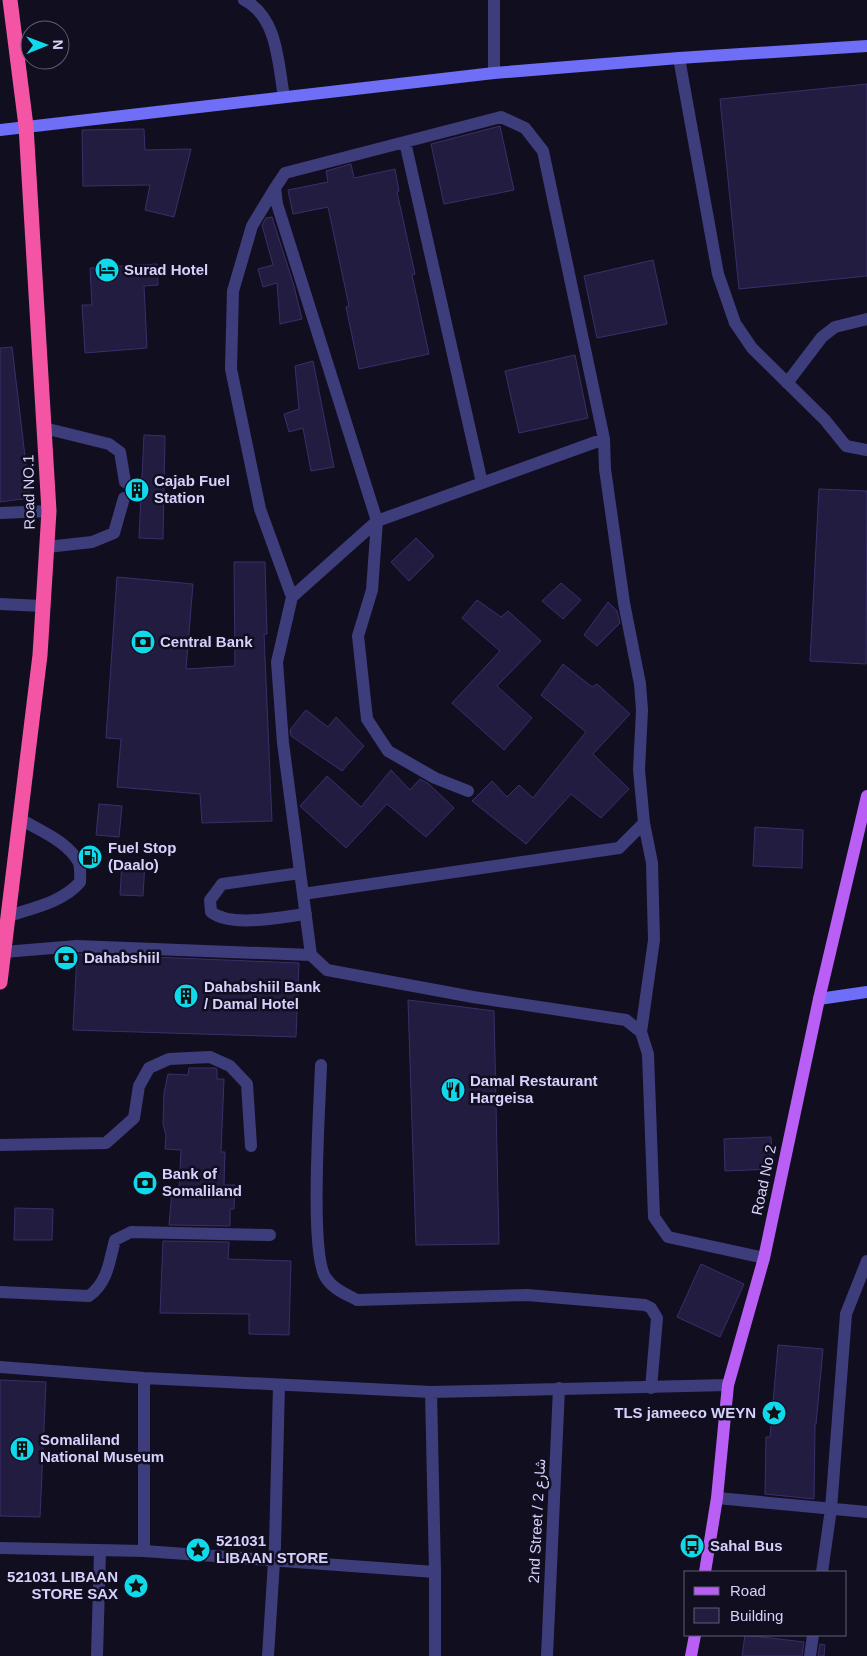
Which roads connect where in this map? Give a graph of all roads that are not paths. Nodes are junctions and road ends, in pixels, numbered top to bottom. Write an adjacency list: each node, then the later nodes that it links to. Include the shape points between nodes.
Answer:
1 (10, 0): 8 (highway, Road NO.1)
2 (244, 0): 7 (street, via 272,30)
3 (494, 0): 6 (street)
4 (867, 46): 5 (street)
5 (679, 58): 6 (street); 13 (street, via 718,274 736,323 752,348)
6 (494, 74): 7 (street)
7 (284, 97): 8 (street)
8 (26, 126): 9 (street); 14 (highway, Road NO.1)
9 (0, 130)
10 (404, 142): 11 (street, via 285,173); 15 (street, via 501,117 525,128 544,151); 18 (street)
11 (276, 188): 22 (street, via 277,204); 24 (street, via 252,226 233,292 231,369 260,509)
12 (867, 319): 13 (street, via 835,327 822,337)
13 (788, 383): 16 (street, via 846,446)
14 (44, 428): 17 (street, via 109,444 120,452); 20 (highway, Road NO.1)
15 (604, 439): 18 (street); 30 (street, via 605,469 624,603 640,684 639,770)
16 (867, 450)
17 (125, 482)
18 (482, 483): 22 (street)
19 (124, 498): 23 (street, via 114,533 92,542)
20 (49, 511): 21 (street); 23 (highway, Road NO.1)
21 (0, 513)
22 (376, 521): 24 (street); 27 (street, via 372,590 358,636 367,719 388,751 435,778)
23 (47, 547): 26 (highway, Road NO.1)
24 (292, 597): 31 (street, via 277,662 283,743)
25 (0, 604): 26 (street)
26 (42, 606): 29 (highway, Road NO.1, via 40,654)
27 (468, 791)
28 (867, 796): 39 (main road, Road No 2)
29 (20, 819): 34 (highway, Road NO.1); 34 (street, via 74,854 80,865 80,882 73,891 59,899)
30 (644, 823): 32 (street, via 619,848); 40 (street, via 652,863 654,940)
31 (300, 873): 32 (street); 33 (street, via 222,884 210,900 211,912 218,918 232,921)
32 (303, 894): 33 (street)
33 (306, 914): 36 (street)
34 (8, 916): 35 (highway, Road NO.1)
35 (4, 952): 36 (street, via 77,946); 37 (highway, Road NO.1)
36 (311, 955): 40 (street, via 327,970 473,997 626,1020)
37 (0, 982)
38 (867, 992): 39 (street)
39 (820, 999): 45 (main road, Road No 2)
40 (641, 1032): 45 (street, via 648,1054 654,1217 668,1237)
41 (321, 1065): 53 (street, via 317,1227 318,1256 325,1278 339,1291 357,1300 527,1295 646,1305 657,1318)
42 (0, 1145): 43 (street, via 106,1144 134,1118 139,1086 149,1068 169,1058 210,1057 230,1066 247,1084)
43 (250, 1146)
44 (270, 1235): 47 (street, via 131,1232 115,1240 105,1279 89,1296)
45 (764, 1258): 51 (main road, Road No 2)
46 (867, 1261): 56 (street, via 846,1314)
47 (0, 1292)
48 (0, 1366): 49 (street)
49 (144, 1378): 50 (street); 60 (street)
50 (279, 1385): 54 (street); 61 (street)
51 (728, 1385): 53 (street); 55 (main road, Road No 2)
52 (560, 1388): 53 (street); 54 (street); 70 (street, 2nd Street / شارع 2)
53 (651, 1388)
54 (431, 1392): 64 (street)
55 (717, 1498): 56 (street); 62 (main road, Road No 2)
56 (831, 1508): 57 (street); 63 (street)
57 (867, 1512)
58 (0, 1548): 59 (street)
59 (100, 1551): 60 (street); 67 (street)
60 (144, 1551): 61 (street)
61 (273, 1559): 64 (street); 68 (street)
62 (705, 1571)
63 (822, 1571)
64 (435, 1572): 69 (street)
65 (695, 1636): 71 (main road)
66 (813, 1636): 72 (street)
67 (97, 1656)
68 (268, 1656)
69 (435, 1656)
70 (547, 1656)
71 (691, 1656)
72 (810, 1656)

